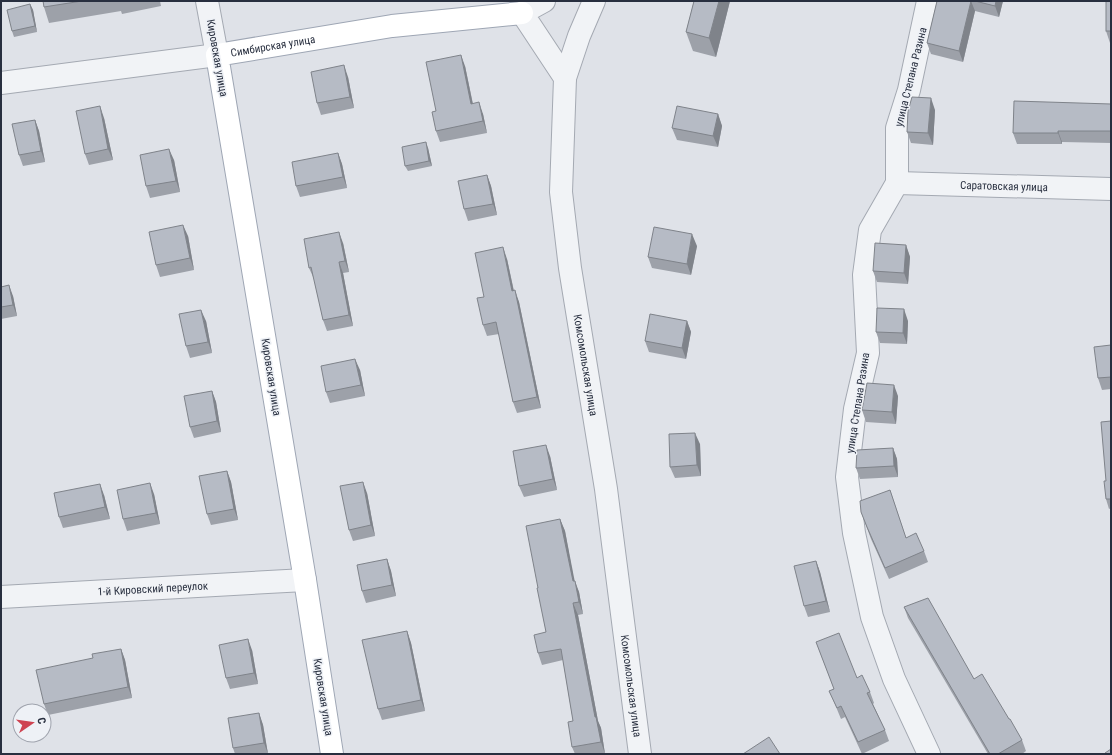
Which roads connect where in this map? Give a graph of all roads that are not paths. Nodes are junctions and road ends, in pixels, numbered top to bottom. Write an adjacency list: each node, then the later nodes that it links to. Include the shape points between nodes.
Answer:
1 (207, 1): 6 (street, Кировская улица)
2 (544, 1): 5 (street)
3 (594, 1): 7 (street, Комсомольская улица)
4 (928, 1): 9 (street, улица Степана Разина, via 909,90 897,128)
5 (522, 13): 6 (main road, Симбирская улица, via 392,26); 7 (street)
6 (217, 56): 8 (street, Симбирская улица); 11 (main road, Кировская улица)
7 (565, 78): 14 (street, Комсомольская улица, via 561,192 570,268 606,489)
8 (1, 84)
9 (897, 184): 10 (street, Саратовская улица); 15 (street, улица Степана Разина, via 870,230 864,275 868,353 855,409 847,477 854,533 872,618 894,679)
10 (1111, 189)
11 (305, 580): 12 (street, 1-й Кировский переулок); 13 (main road, Кировская улица)
12 (1, 597)
13 (332, 754)
14 (640, 754)
15 (929, 754)

